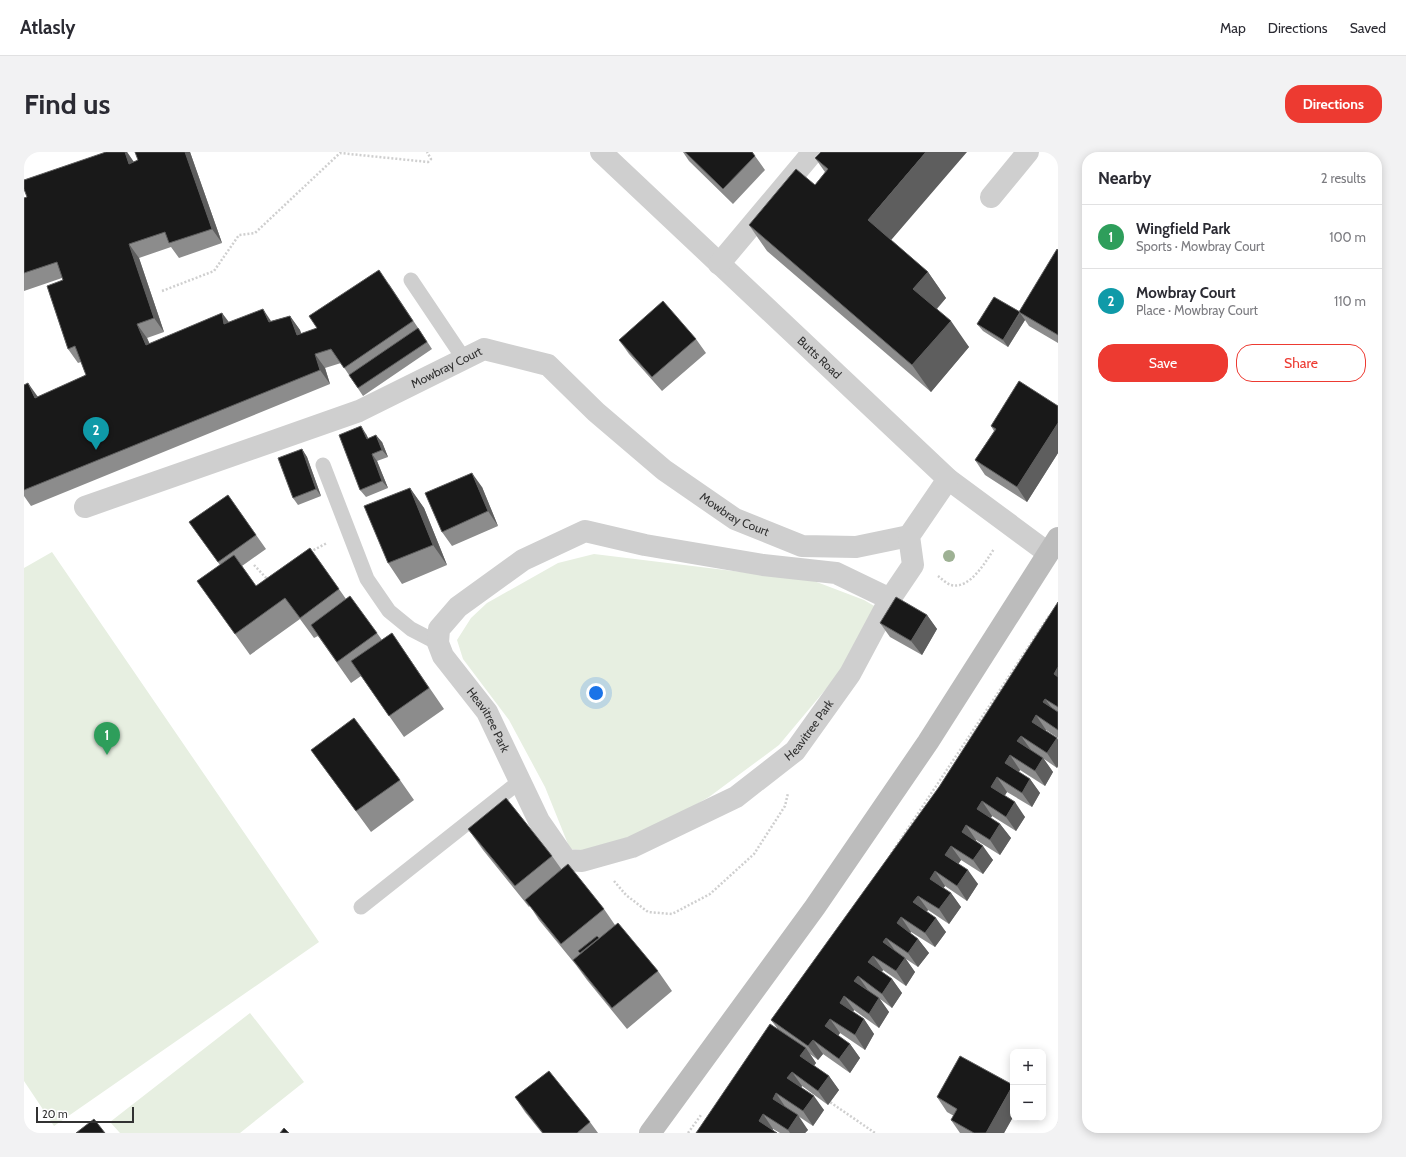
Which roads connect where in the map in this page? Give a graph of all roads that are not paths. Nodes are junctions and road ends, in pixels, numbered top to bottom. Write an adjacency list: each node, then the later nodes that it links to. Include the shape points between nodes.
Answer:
1 (601, 152): 5 (street, Butts Road)
2 (813, 152): 5 (street)
3 (1028, 152): 4 (street)
4 (991, 197)
5 (719, 264): 9 (street, Butts Road)
6 (411, 280): 7 (lane)
7 (464, 359): 10 (street, Mowbray Court, via 359,411); 11 (street, Mowbray Court, via 484,349 548,365 596,412 664,470 735,519 802,546 856,547)
8 (323, 465): 14 (lane, via 367,579 389,611 410,629)
9 (948, 479): 11 (street); 12 (street, Butts Road, via 1010,526)
10 (86, 507)
11 (910, 540): 13 (street, Heavitree Park, via 913,565)
12 (1053, 545): 17 (main road, via 928,742 815,907)
13 (890, 598): 14 (street, via 836,573 763,565 645,545 585,531 523,560 458,607 439,629); 15 (street, Heavitree Park, via 850,674 795,751 736,797 632,847 582,860 566,860 540,821)
14 (438, 643): 15 (street, Heavitree Park, via 443,656 487,712)
15 (519, 782): 16 (lane)
16 (361, 906)
17 (650, 1133)

